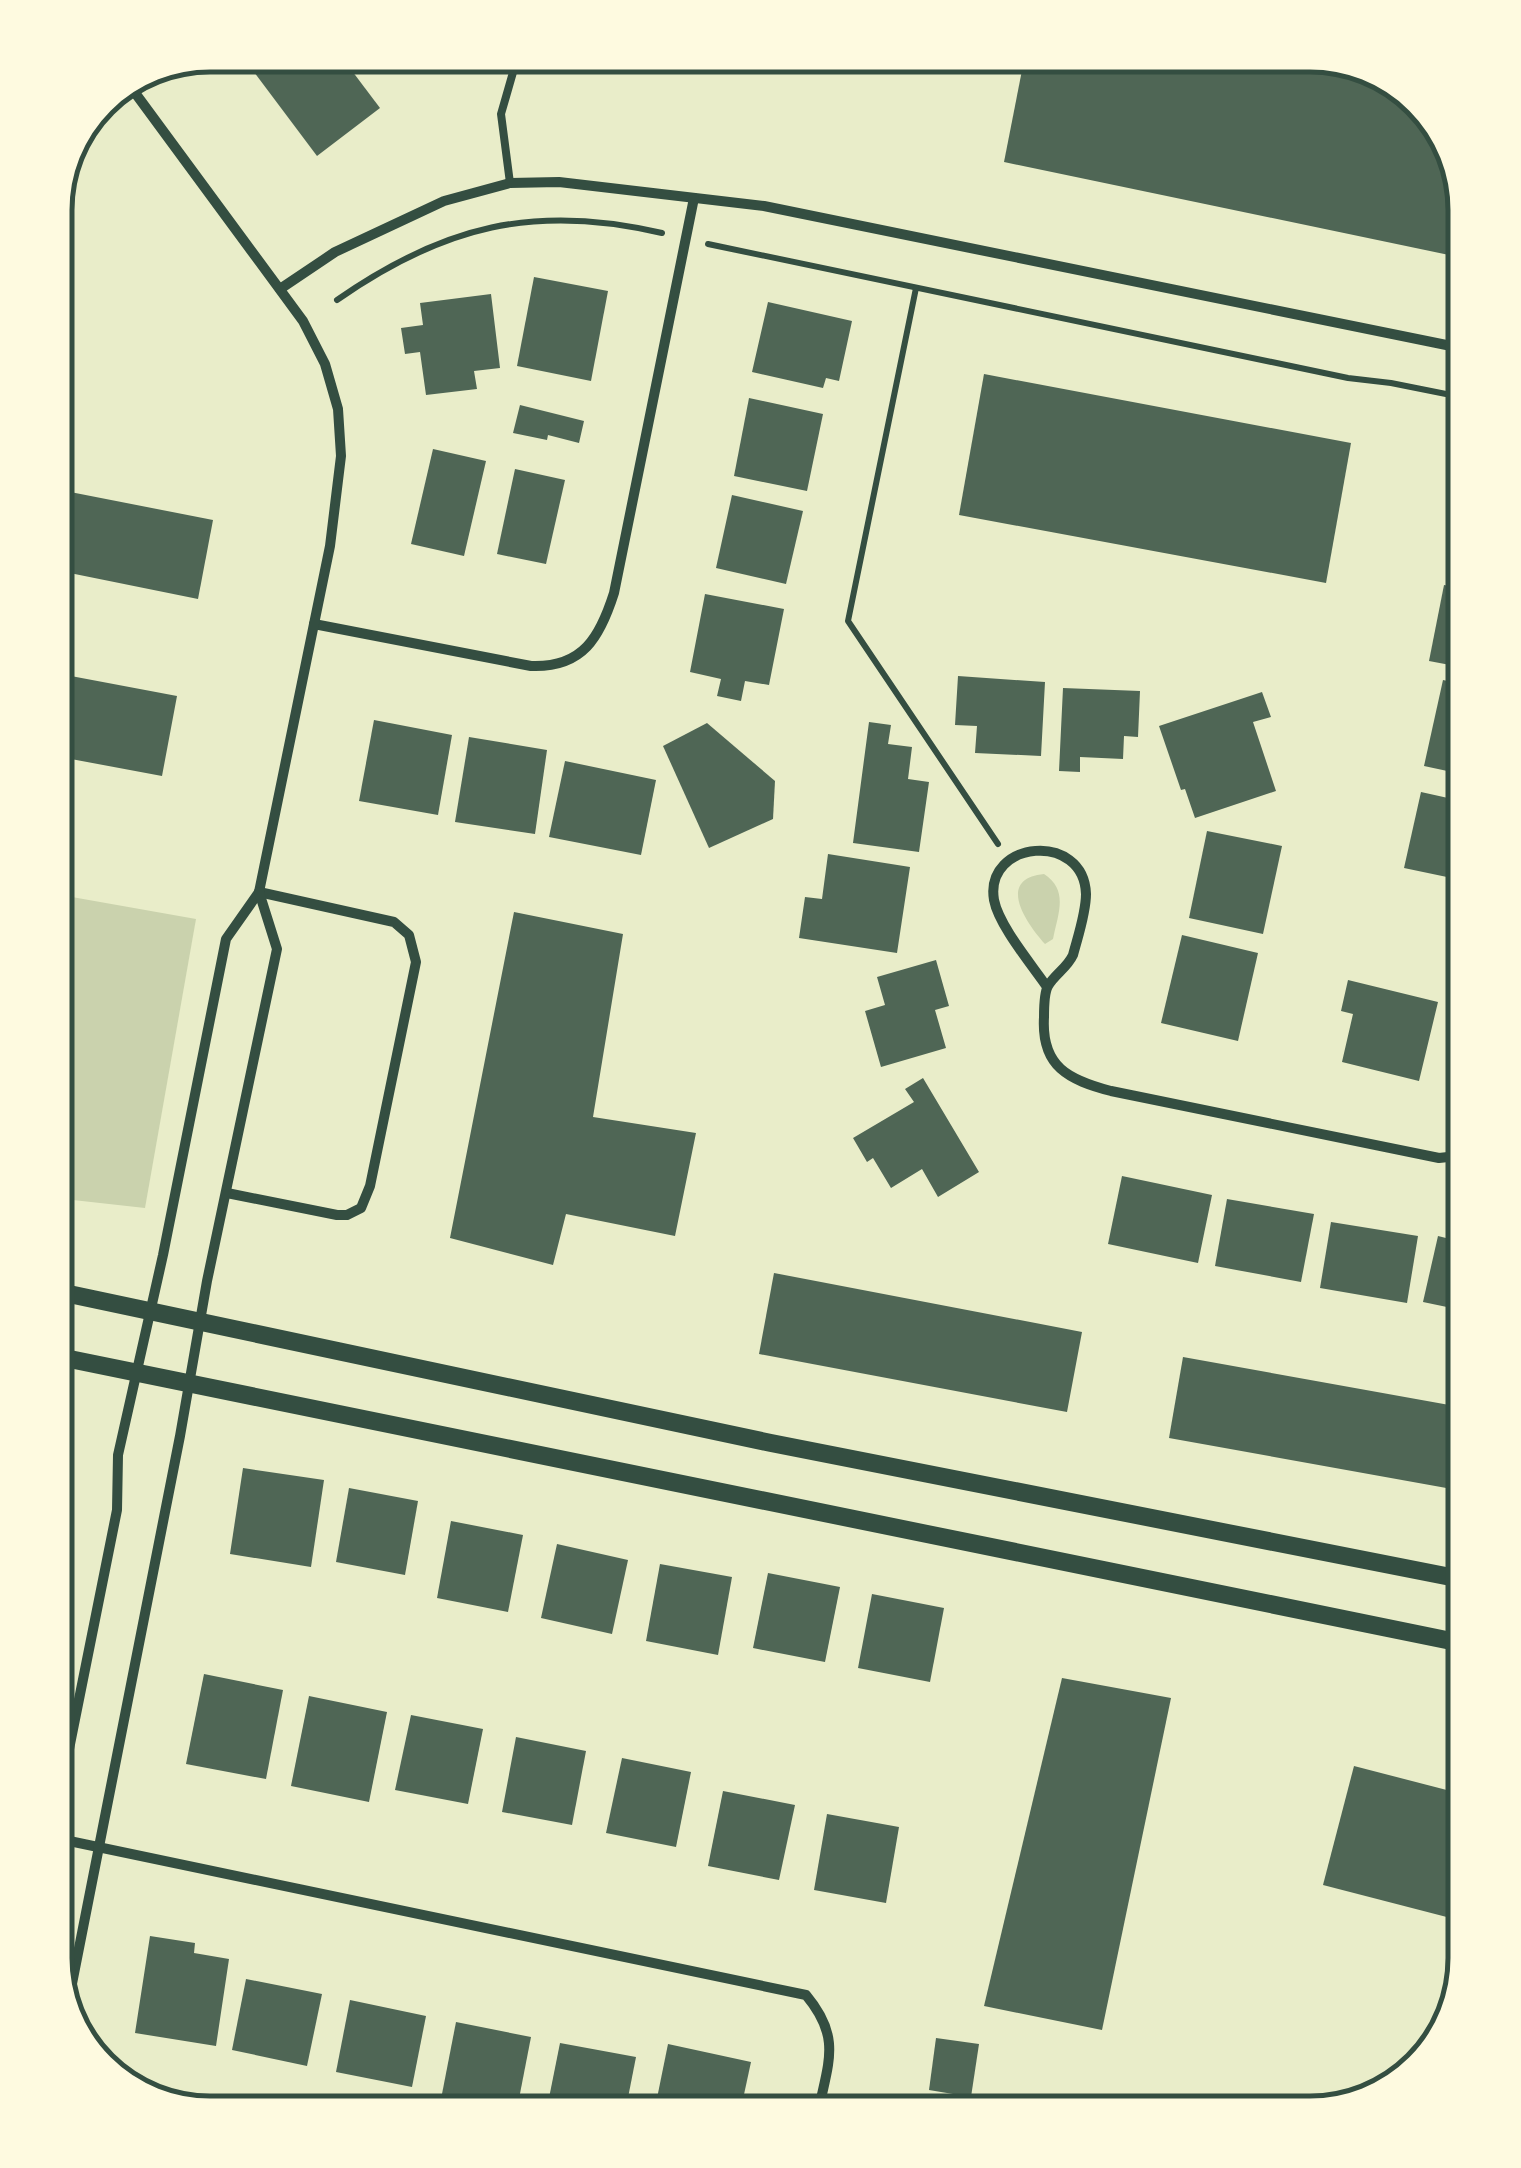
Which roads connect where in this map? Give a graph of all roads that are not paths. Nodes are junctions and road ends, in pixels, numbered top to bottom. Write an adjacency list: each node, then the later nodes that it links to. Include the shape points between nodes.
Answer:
1 (513, 72): 3 (lane, via 501,114)
2 (136, 95): 5 (street)
3 (510, 184): 4 (street, via 590,184); 5 (street, via 406,217)
4 (694, 198): 6 (street, via 764,206); 7 (street, via 614,594 589,646 561,663 531,666)
5 (280, 289): 7 (street, via 317,346 341,432 335,511)
6 (1448, 345)
7 (314, 624): 8 (street)
8 (259, 892): 11 (street, via 277,949); 11 (street, via 394,922 409,935 416,962 361,1208 336,1215); 13 (street, via 226,939)
9 (1047, 987): 9 (street, via 1073,955 1086,892 1066,856 1042,849 1004,865 994,896); 10 (street, via 1043,1034 1050,1057 1090,1086)
10 (1448, 1157)
11 (227, 1192): 14 (street)
12 (72, 1295): 13 (street)
13 (150, 1311): 14 (street); 16 (street)
14 (201, 1322): 17 (street); 18 (street)
15 (72, 1359): 16 (street)
16 (136, 1371): 17 (street); 20 (street)
17 (189, 1383): 19 (street); 22 (street)
18 (1448, 1576)
19 (1448, 1640)
20 (72, 1732)
21 (72, 1841): 22 (street)
22 (100, 1846): 23 (street); 24 (street, via 806,1995 825,2018 831,2048)
23 (74, 1975)
24 (821, 2096)

